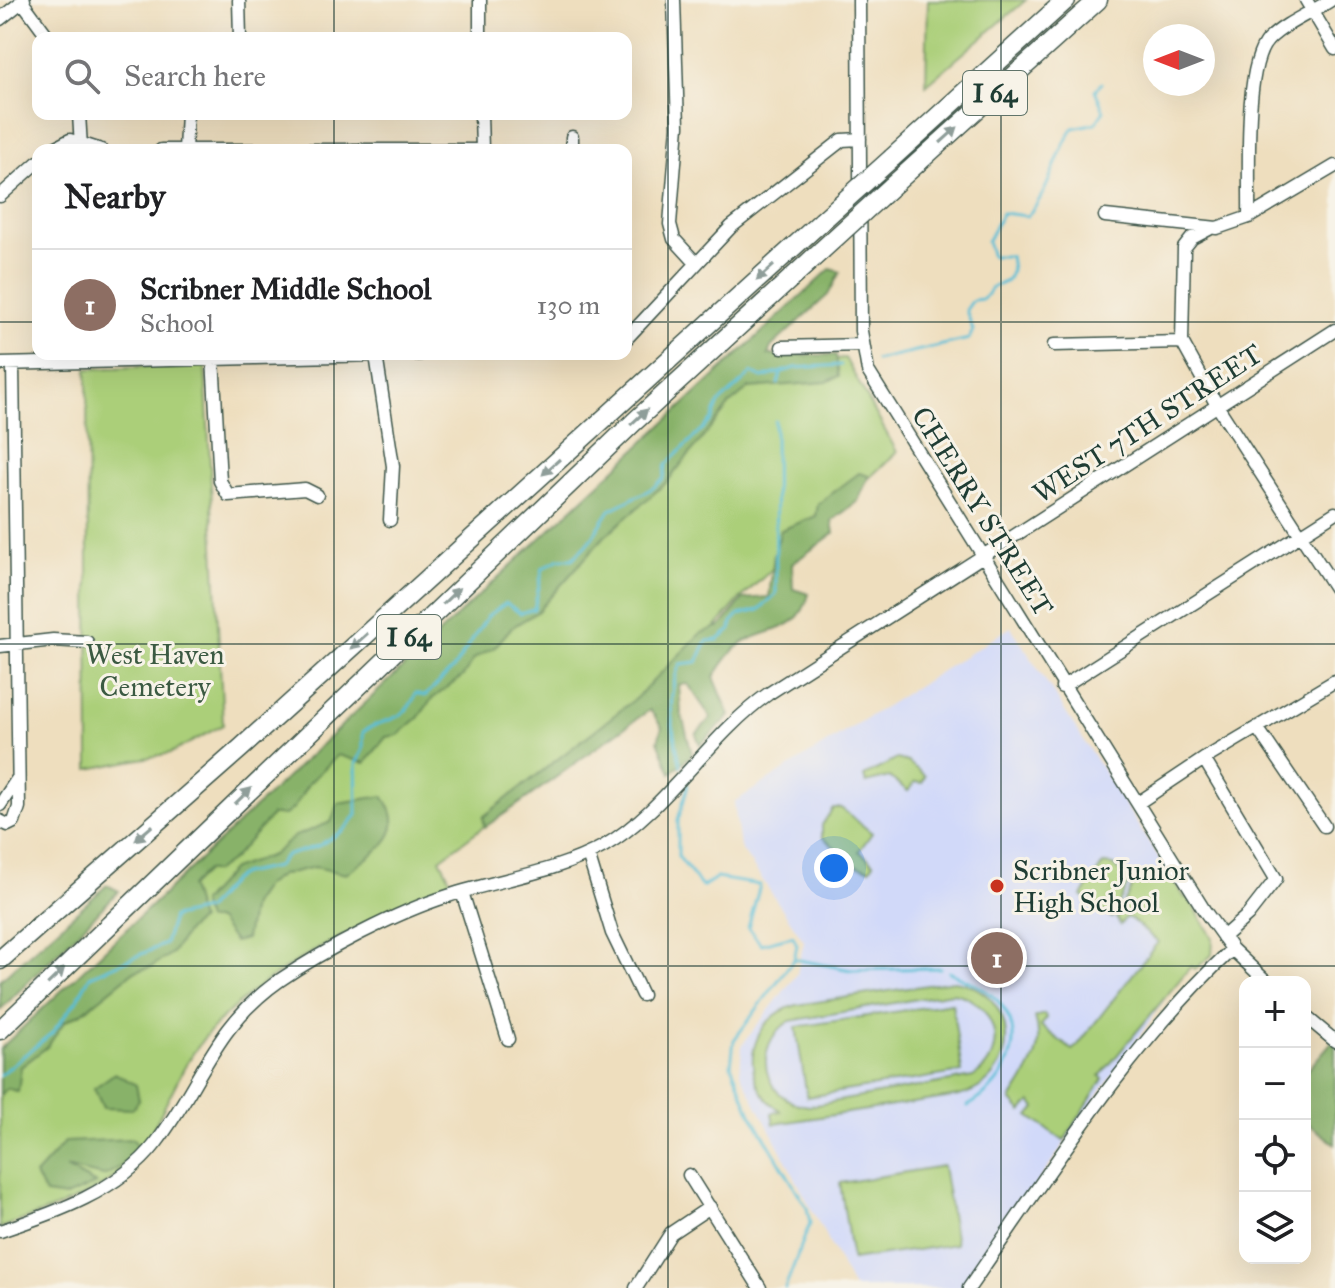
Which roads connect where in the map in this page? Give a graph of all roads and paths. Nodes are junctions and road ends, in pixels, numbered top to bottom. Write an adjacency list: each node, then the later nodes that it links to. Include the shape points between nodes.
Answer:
1 (239, 0): 12 (street)
2 (480, 0): 13 (street)
3 (674, 0): 28 (street, via 678,126 669,215 674,239)
4 (859, 0): 18 (street, CHERRY STREET)
5 (1066, 0): 62 (highway, I 64, one-way to 62, bridge)
6 (1098, 0): 66 (highway, I 64, one-way to 6, bridge, via 634,422)
7 (1331, 0): 9 (street)
8 (23, 1): 10 (street); 11 (street)
9 (1309, 6): 14 (street); 26 (street, via 1275,33 1257,59)
10 (0, 19)
11 (45, 32)
12 (240, 32)
13 (480, 32)
14 (1335, 49)
15 (79, 120): 19 (street)
16 (187, 120): 20 (street)
17 (481, 120): 21 (street)
18 (860, 139): 28 (street, via 843,139 731,227); 32 (street, CHERRY STREET)
19 (81, 144)
20 (185, 144)
21 (482, 144)
22 (1335, 166): 26 (street)
23 (32, 167): 24 (street)
24 (0, 196)
25 (1105, 216): 27 (street)
26 (1249, 217): 27 (street)
27 (1209, 229): 31 (street, via 1184,248)
28 (696, 263): 30 (street)
29 (1335, 330): 39 (street, WEST 7TH STREET)
30 (632, 332)
31 (1182, 342): 33 (street); 39 (street)
32 (862, 345): 34 (street); 44 (street, CHERRY STREET, via 874,382)
33 (1054, 345)
34 (782, 347)
35 (51, 360): 38 (street)
36 (213, 360): 40 (street, via 220,481 228,495 305,489)
37 (377, 360): 42 (street, via 393,466)
38 (6, 364): 47 (street)
39 (1218, 407): 43 (street); 44 (street, WEST 7TH STREET)
40 (317, 495)
41 (1335, 513): 43 (street)
42 (390, 520)
43 (1301, 534): 45 (street); 50 (street)
44 (984, 556): 50 (street, CHERRY STREET); 58 (street, WEST 7TH STREET, via 755,704 631,826)
45 (1335, 588)
46 (87, 642): 47 (street)
47 (17, 644): 48 (street); 53 (street)
48 (0, 646)
49 (1335, 681): 51 (street)
50 (1062, 687): 54 (street, CHERRY STREET)
51 (1258, 729): 52 (street); 57 (street)
52 (1204, 759): 54 (street); 60 (street, via 1276,879)
53 (19, 775): 55 (street); 56 (street, via 18,816 8,825)
54 (1138, 803): 60 (street, CHERRY STREET)
55 (0, 805)
56 (0, 821)
57 (1324, 826)
58 (588, 854): 59 (street, WEST 7TH STREET); 64 (street, via 612,933)
59 (462, 892): 67 (street); 71 (street, WEST 7TH STREET, via 339,947 271,987 218,1041 145,1155 67,1207)
60 (1223, 937): 61 (street, CHERRY STREET)
61 (1232, 949): 63 (street, CHERRY STREET); 74 (street, via 1110,1085)
62 (0, 960)
63 (1261, 976)
64 (642, 995)
65 (1311, 1021): 68 (street)
66 (0, 1030)
67 (508, 1039)
68 (1335, 1041)
69 (689, 1175): 70 (street)
70 (710, 1207): 72 (street, via 671,1233); 73 (street)
71 (0, 1231)
72 (636, 1288)
73 (760, 1288)
74 (969, 1288)

